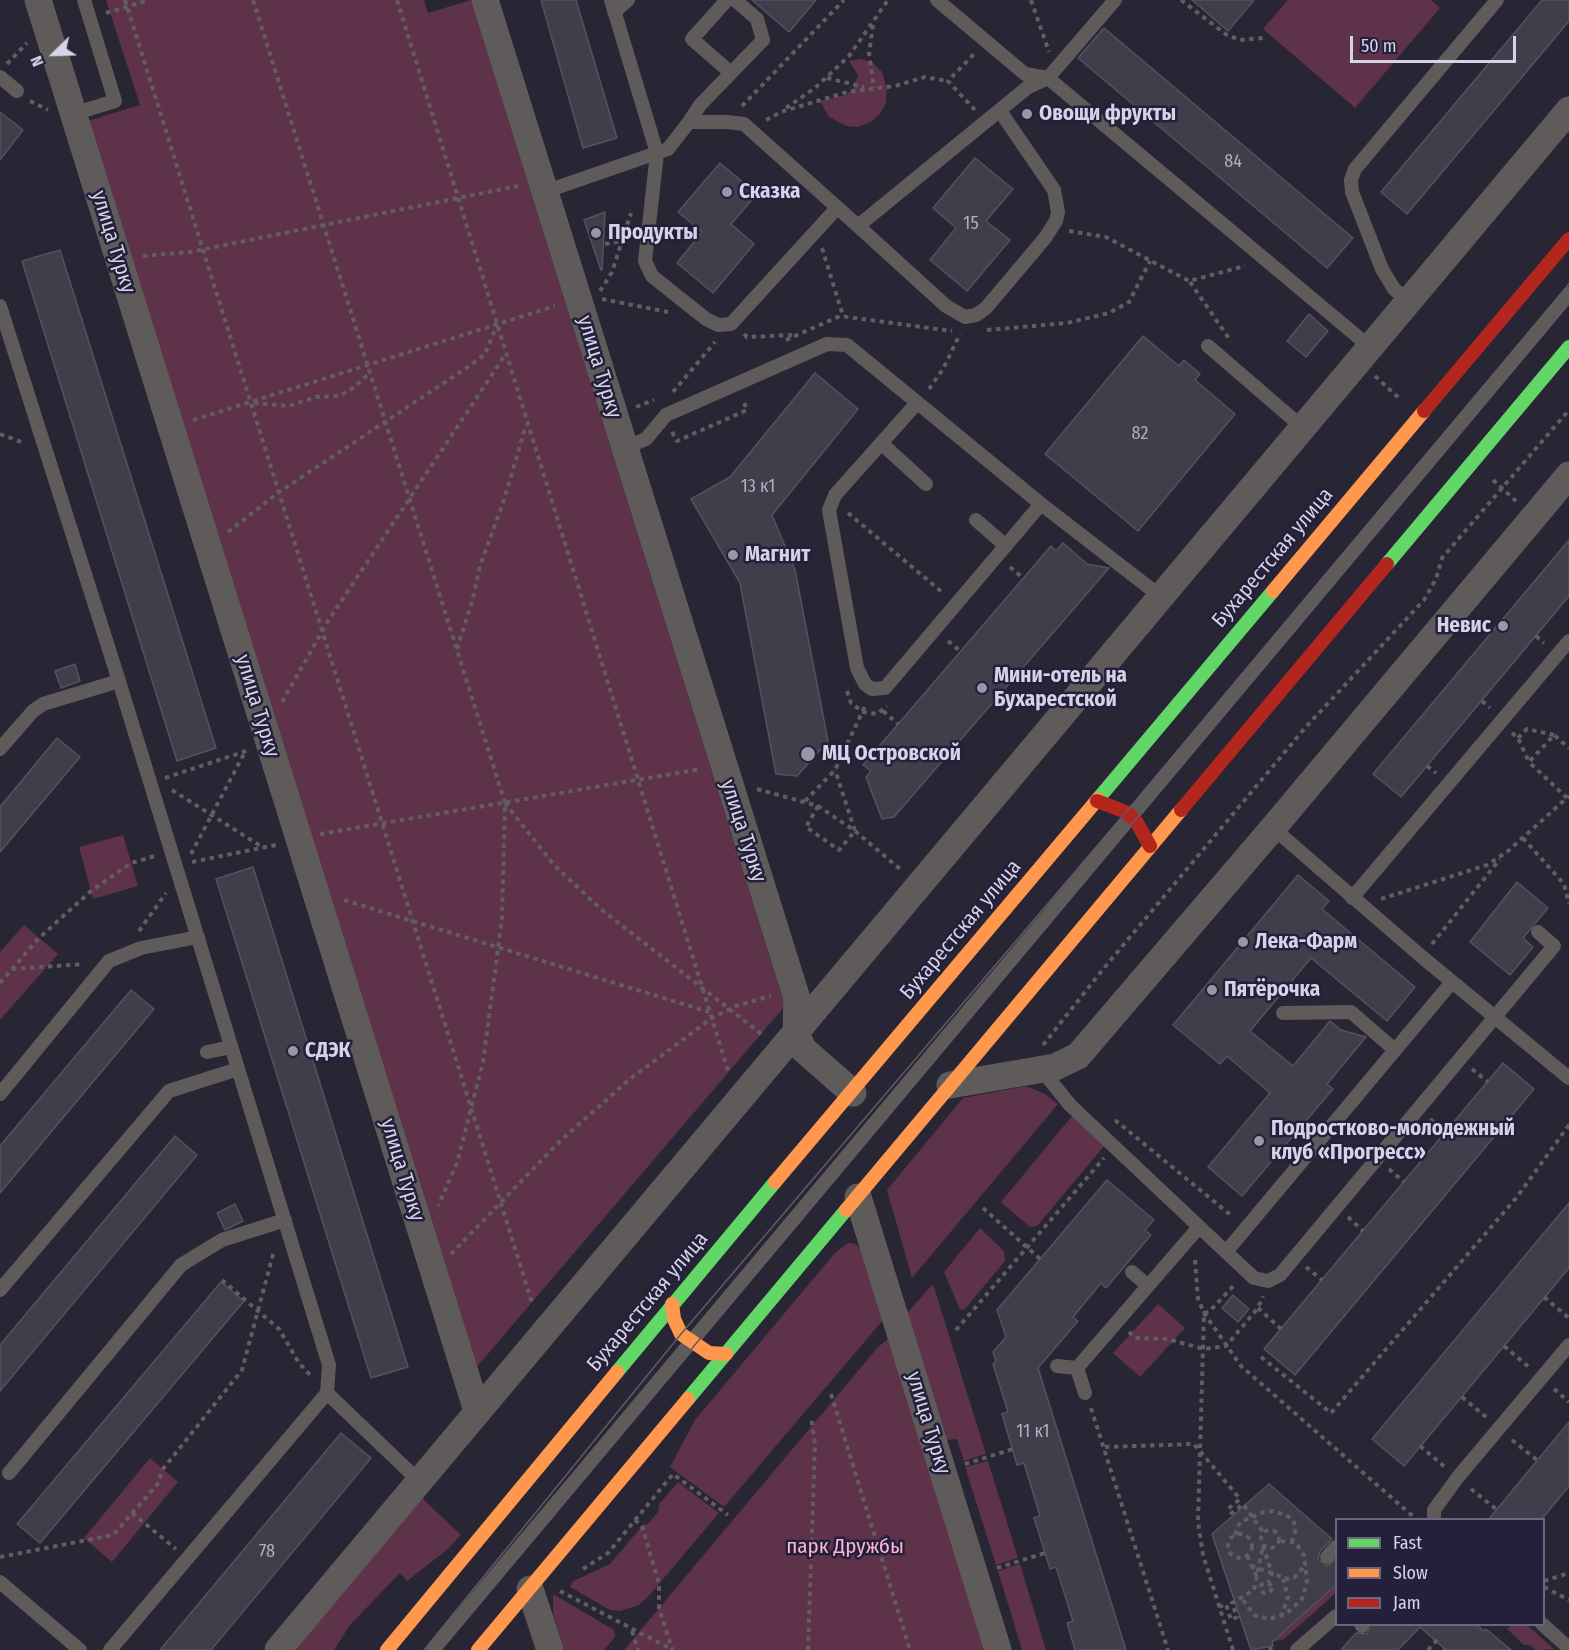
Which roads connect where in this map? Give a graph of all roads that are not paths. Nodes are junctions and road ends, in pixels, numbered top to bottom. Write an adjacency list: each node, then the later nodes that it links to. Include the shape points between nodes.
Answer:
1 (38, 0): 17 (street, улица Турку)
2 (84, 0): 17 (lane, via 115,100)
3 (485, 0): 20 (street, улица Турку)
4 (628, 0): 10 (lane)
5 (727, 0): 11 (lane, via 692,39)
6 (735, 0): 11 (lane, via 757,19 763,40)
7 (937, 0): 12 (lane, via 1025,74)
8 (1115, 0): 12 (lane)
9 (1497, 0): 25 (lane, via 1354,169 1352,192 1383,269 1394,289)
10 (613, 6): 19 (lane)
11 (731, 73): 18 (lane)
12 (1052, 74): 16 (lane, via 1028,87); 28 (lane)
13 (0, 77): 14 (lane)
14 (17, 91)
15 (1569, 110): 25 (street)
16 (1000, 111): 22 (lane); 22 (lane, via 1054,190 1058,213 1045,238 986,308 965,317 955,313)
17 (64, 113): 78 (street, улица Турку, via 118,258)
18 (689, 122): 19 (lane, via 668,149); 21 (lane, via 744,124)
19 (657, 153): 20 (lane); 21 (lane, via 645,261 652,276 718,325 731,324)
20 (543, 187): 33 (street, улица Турку)
21 (837, 207): 22 (lane)
22 (858, 226)
23 (1569, 239): 43 (main road, Бухарестская улица)
24 (1569, 294): 44 (lane)
25 (1409, 301): 28 (street)
26 (0, 306): 41 (lane)
27 (1208, 346): 31 (lane)
28 (1370, 347): 31 (street)
29 (1569, 347): 46 (main road)
30 (920, 400): 32 (lane); 33 (lane, via 847,345 827,344 666,415 646,439); 36 (lane)
31 (1302, 427): 39 (street)
32 (881, 444): 35 (lane); 38 (lane, via 836,495 829,510 857,668 865,684 872,689 885,688)
33 (624, 448): 53 (street, улица Турку, via 797,999)
34 (1569, 475): 45 (street)
35 (926, 484)
36 (1041, 504): 38 (lane); 39 (lane)
37 (976, 520): 38 (lane)
38 (1006, 546)
39 (1160, 596): 53 (street)
40 (1569, 640): 47 (lane)
41 (119, 681): 42 (lane, via 42,704); 49 (lane, via 154,782)
42 (0, 749)
43 (1097, 801): 44 (main road); 61 (main road, Бухарестская улица)
44 (1131, 817): 46 (main road); 71 (lane)
45 (1273, 828): 47 (lane); 57 (street, via 1089,1045 1066,1063)
46 (1150, 846): 60 (main road)
47 (1352, 898): 50 (lane)
48 (1538, 932): 52 (lane, via 1554,946)
49 (198, 937): 54 (lane); 62 (lane, via 129,952 103,966)
50 (1452, 982): 52 (lane); 55 (lane)
51 (1283, 1013): 55 (lane, via 1351,1012)
52 (1497, 1016): 59 (lane); 66 (lane, via 1280,1275 1268,1281 1254,1278)
53 (796, 1033): 61 (street, via 803,1049); 78 (street)
54 (231, 1047): 56 (lane); 58 (lane)
55 (1395, 1050): 66 (lane)
56 (207, 1052)
57 (1041, 1059): 60 (street); 65 (lane, via 1070,1105)
58 (238, 1069): 64 (lane); 69 (lane, via 169,1091)
59 (1569, 1078)
60 (950, 1085): 63 (main road)
61 (853, 1093): 70 (main road, Бухарестская улица)
62 (0, 1094)
63 (858, 1197): 73 (main road); 94 (street, улица Турку)
64 (285, 1220): 76 (lane, via 329,1365); 79 (lane, via 222,1240 182,1265)
65 (1199, 1227): 66 (lane); 68 (lane)
66 (1226, 1252)
67 (1132, 1272): 68 (lane)
68 (1148, 1286): 75 (lane)
69 (0, 1290)
70 (672, 1304): 71 (main road, via 681,1334); 90 (main road, Бухарестская улица)
71 (690, 1342): 73 (main road, via 709,1353); 91 (lane)
72 (1569, 1345): 81 (lane, via 1458,1477 1434,1510)
73 (726, 1354): 83 (main road)
74 (1057, 1366): 75 (lane)
75 (1077, 1368): 77 (lane)
76 (322, 1388): 80 (lane); 88 (lane)
77 (1085, 1393)
78 (477, 1411): 80 (street)
79 (9, 1473)
80 (419, 1481): 89 (street)
81 (1434, 1518)
82 (0, 1582): 87 (lane)
83 (543, 1588): 92 (main road); 93 (street)
84 (1335, 1617): 95 (lane)
85 (1544, 1626): 86 (lane)
86 (1569, 1648)
87 (80, 1650)
88 (110, 1650)
89 (278, 1650)
90 (387, 1650)
91 (432, 1650)
92 (478, 1650)
93 (550, 1650)
94 (998, 1650)
95 (1297, 1650)

